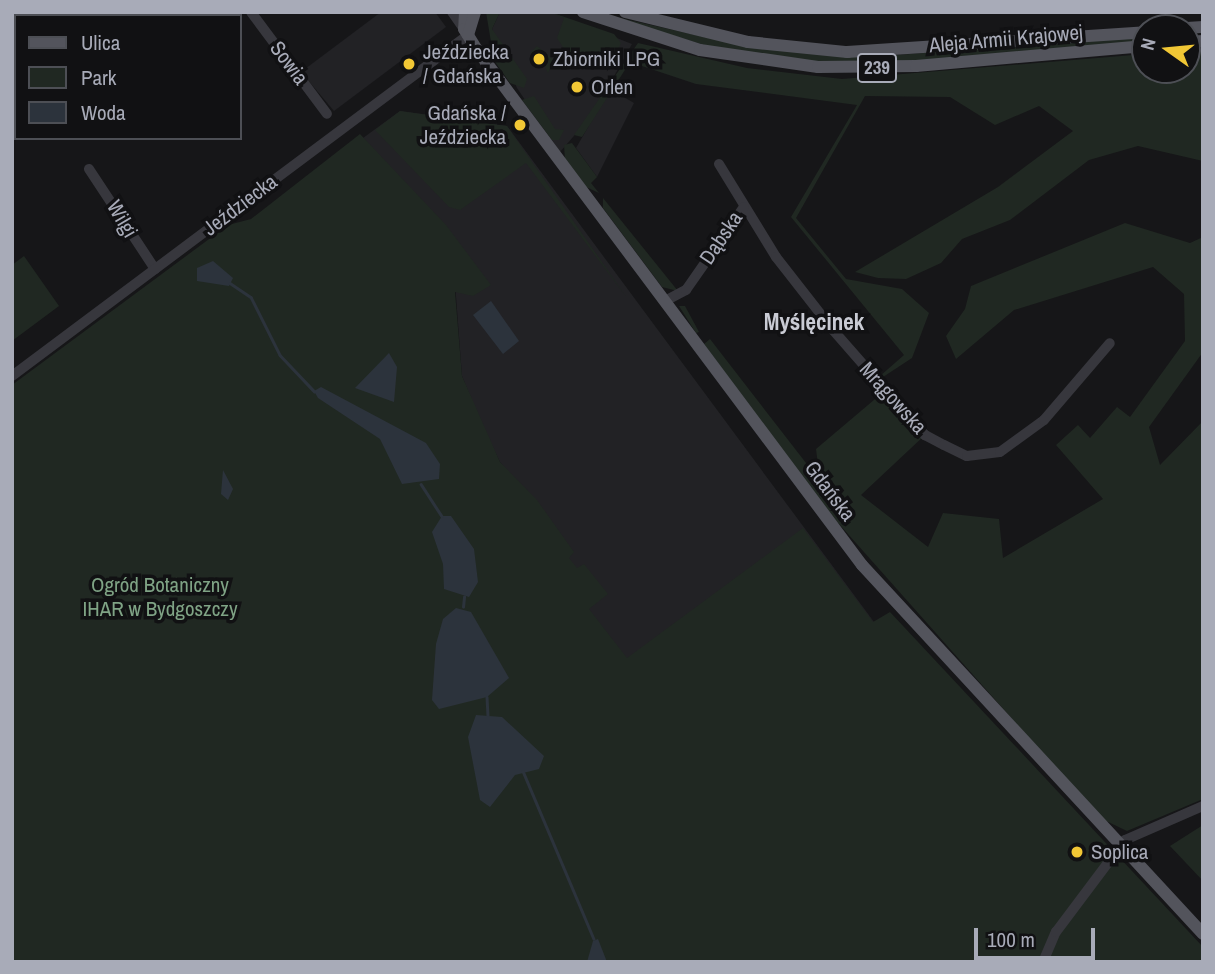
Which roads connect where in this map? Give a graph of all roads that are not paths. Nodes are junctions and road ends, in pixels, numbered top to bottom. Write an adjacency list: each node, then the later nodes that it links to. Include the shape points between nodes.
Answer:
1 (251, 12): 10 (street, Sowia)
2 (452, 12): 7 (street, Gdańska)
3 (465, 12): 7 (main road)
4 (475, 12): 7 (main road)
5 (583, 12): 9 (main road, Aleja Armii Krajowej / 239, via 700,50 818,67 927,66)
6 (625, 12): 8 (main road, Aleja Armii Krajowej / 239, via 748,42 840,51)
7 (466, 32): 14 (street, Jeździecka); 15 (main road, Gdańska)
8 (1131, 33)
9 (1131, 47)
10 (327, 114)
11 (719, 164): 13 (street, Dąbska)
12 (89, 169): 14 (street, Wilgi)
13 (744, 207): 15 (street, Dąbska, via 687,290); 16 (street, Mrągowska, via 833,330 921,431 967,456 1000,452 1044,420)
14 (155, 269): 17 (street, Jeździecka)
15 (665, 301): 19 (main road, Gdańska, via 903,614)
16 (1110, 343)
17 (12, 376)
18 (1203, 806): 19 (street)
19 (1120, 846): 20 (main road, Gdańska); 21 (street, via 1056,932)
20 (1203, 934)
21 (1043, 962)

